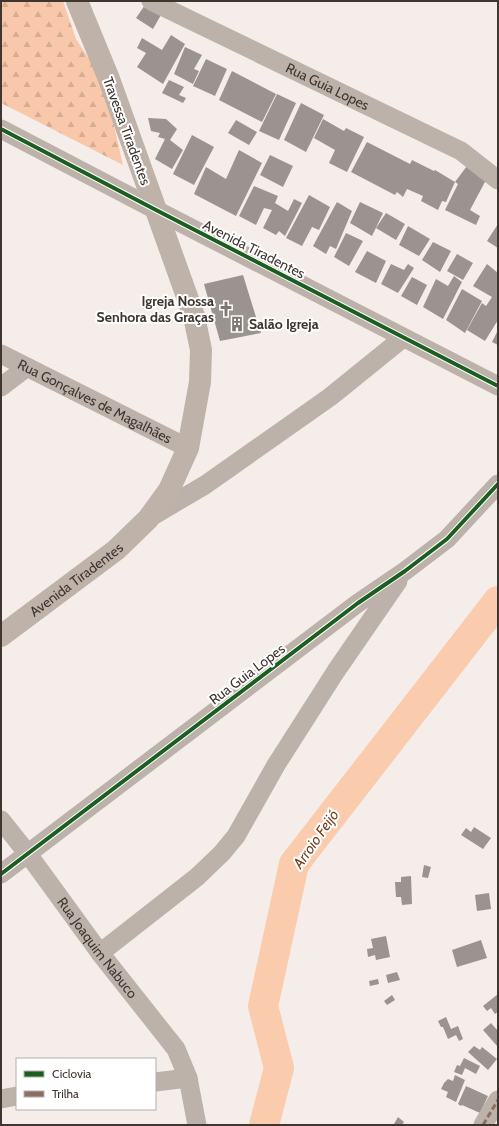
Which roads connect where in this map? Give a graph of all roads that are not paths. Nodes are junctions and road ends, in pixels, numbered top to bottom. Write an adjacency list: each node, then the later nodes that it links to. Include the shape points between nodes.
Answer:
1 (77, 1): 5 (main road, Travessa Tiradentes, via 109,79)
2 (151, 1): 4 (street, Rua Guia Lopes, via 461,151)
3 (1, 129): 5 (street, Avenida Tiradentes)
4 (498, 180)
5 (156, 210): 6 (street, Avenida Tiradentes); 11 (main road, Travessa Tiradentes, via 194,316 201,350 200,382)
6 (403, 338): 9 (street, Avenida Tiradentes); 13 (street, Avenida Tiradentes, via 330,397 205,486)
7 (1, 354): 8 (street, Rua Gonçalves de Magalhães)
8 (26, 368): 10 (street); 11 (street, Rua Gonçalves de Magalhães)
9 (498, 386)
10 (1, 387)
11 (188, 448): 13 (main road, Avenida Tiradentes, via 169,490)
12 (498, 484): 14 (street, Rua Guia Lopes, via 447,539)
13 (148, 519): 15 (main road, Avenida Tiradentes, via 116,550)
14 (404, 571): 17 (street, Rua Guia Lopes, via 358,603); 19 (street, via 276,765 236,836 197,877)
15 (1, 636)
16 (1, 820): 17 (street, Rua Joaquim Nabuco)
17 (28, 854): 18 (street, Rua Guia Lopes); 19 (street, Rua Joaquim Nabuco)
18 (1, 874)
19 (100, 953): 20 (street, Rua Joaquim Nabuco, via 176,1049)
20 (188, 1078): 21 (street); 25 (street, Rua Joaquim Nabuco)
21 (156, 1082)
22 (16, 1096): 23 (street)
23 (1, 1099)
24 (498, 1100): 26 (street)
25 (198, 1125)
26 (483, 1125)

